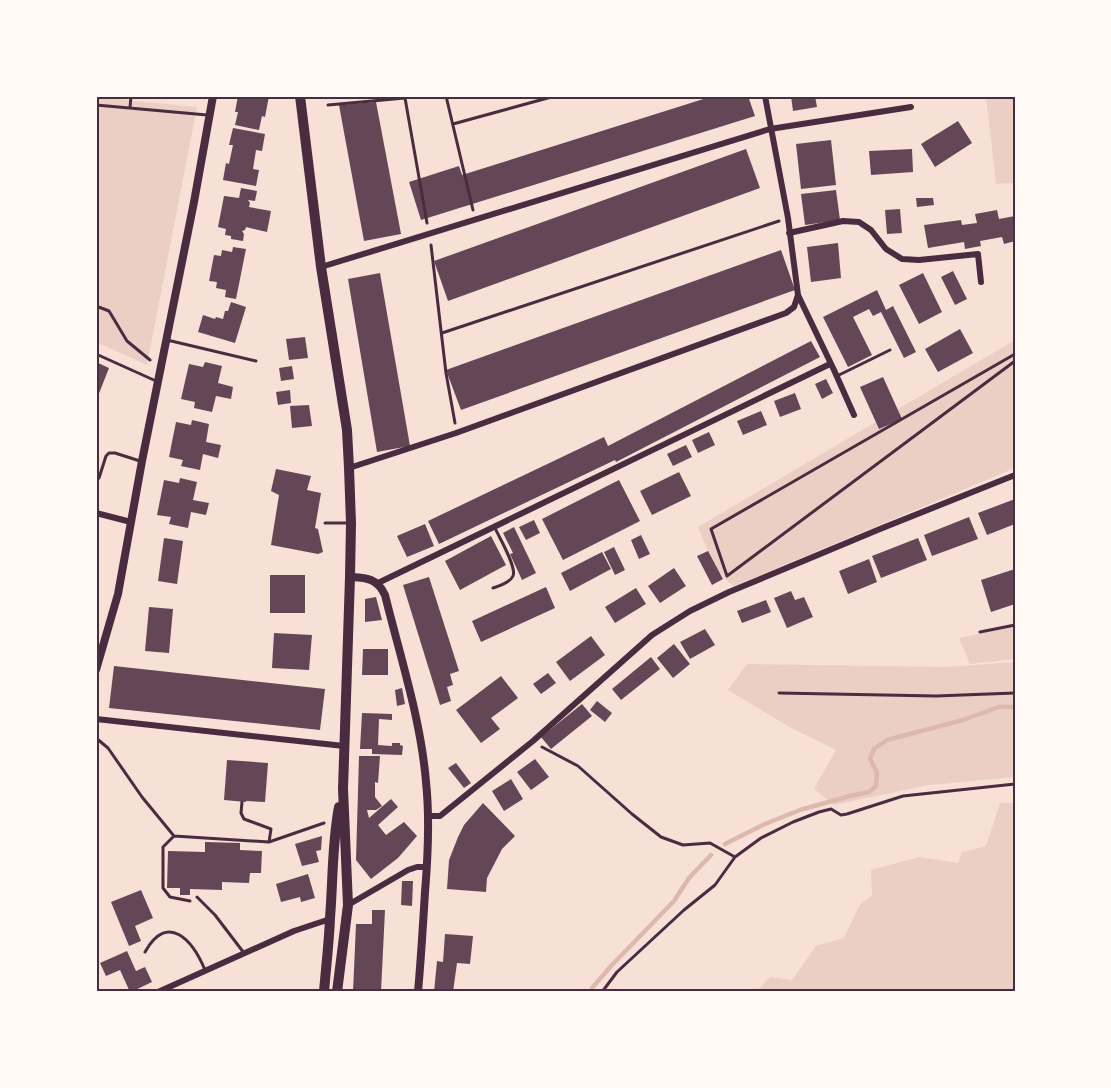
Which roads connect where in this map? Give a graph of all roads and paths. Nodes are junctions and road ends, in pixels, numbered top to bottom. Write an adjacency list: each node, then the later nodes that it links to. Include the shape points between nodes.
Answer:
1 (131, 96): 10 (lane)
2 (213, 96): 11 (street)
3 (300, 96): 18 (main road)
4 (446, 96): 12 (path)
5 (555, 96): 12 (path)
6 (765, 96): 13 (street)
7 (96, 105): 10 (lane)
8 (328, 105): 17 (path, via 405,98)
9 (911, 107): 13 (street)
10 (130, 108): 11 (lane)
11 (209, 115): 23 (street)
12 (452, 124): 15 (path)
13 (770, 129): 14 (street); 15 (street)
14 (788, 218): 16 (street); 22 (path)
15 (475, 220): 17 (street)
16 (789, 233): 19 (street, via 843,221 859,222 902,259 978,254); 20 (street)
17 (429, 234): 18 (street); 22 (path)
18 (321, 267): 36 (main road)
19 (981, 282)
20 (798, 295): 29 (street); 34 (street, via 794,307 786,314)
21 (96, 306): 30 (path, via 109,311 127,341)
22 (442, 333): 34 (path)
23 (166, 339): 27 (lane); 30 (street)
24 (891, 350): 31 (lane)
25 (96, 354): 32 (lane)
26 (1015, 354): 44 (path, via 711,529)
27 (256, 361)
28 (1015, 361): 44 (path)
29 (830, 364): 31 (street); 43 (street)
30 (160, 366): 32 (street)
31 (837, 376): 33 (street)
32 (158, 382): 35 (street)
33 (854, 415)
34 (456, 433): 36 (street)
35 (142, 461): 38 (lane, via 109,453); 40 (street)
36 (349, 468): 42 (main road)
37 (1015, 475): 48 (street)
38 (96, 480)
39 (96, 513): 40 (street)
40 (131, 522): 51 (street, via 118,594)
41 (325, 523): 42 (lane)
42 (351, 523): 45 (main road)
43 (495, 528): 46 (street); 47 (lane, via 514,569 512,578)
44 (727, 576): 48 (path)
45 (350, 577): 46 (street); 57 (main road)
46 (378, 583): 61 (street, via 385,595 418,726)
47 (493, 588)
48 (729, 592): 56 (street, via 652,635)
49 (1015, 625): 50 (lane)
50 (980, 632)
51 (96, 670)
52 (779, 693): 53 (path)
53 (1015, 693)
54 (96, 719): 57 (street)
55 (96, 738): 63 (path, via 108,748)
56 (532, 741): 61 (street, via 440,816); 65 (path, via 578,766 661,837 683,845 710,843)
57 (344, 746): 59 (main road)
58 (1015, 784): 65 (path, via 903,796 841,815 825,810 761,838)
59 (343, 789): 62 (main road); 69 (main road)
60 (242, 802): 64 (path, via 244,819 271,829)
61 (428, 816): 66 (street)
62 (337, 819): 64 (path); 70 (main road)
63 (174, 836): 64 (path); 68 (path, via 164,847 163,888 170,897)
64 (269, 842)
65 (735, 857): 78 (path, via 715,885 617,972)
66 (427, 867): 69 (street, via 408,870); 77 (street)
67 (197, 897): 68 (lane)
68 (204, 905): 72 (lane)
69 (348, 905): 70 (main road); 76 (main road)
70 (330, 919): 72 (street); 75 (main road)
71 (145, 952): 73 (lane, via 158,936 173,932 190,942)
72 (244, 953): 73 (street)
73 (205, 970): 74 (street)
74 (158, 992)
75 (324, 992)
76 (337, 992)
77 (418, 992)
78 (602, 992)

